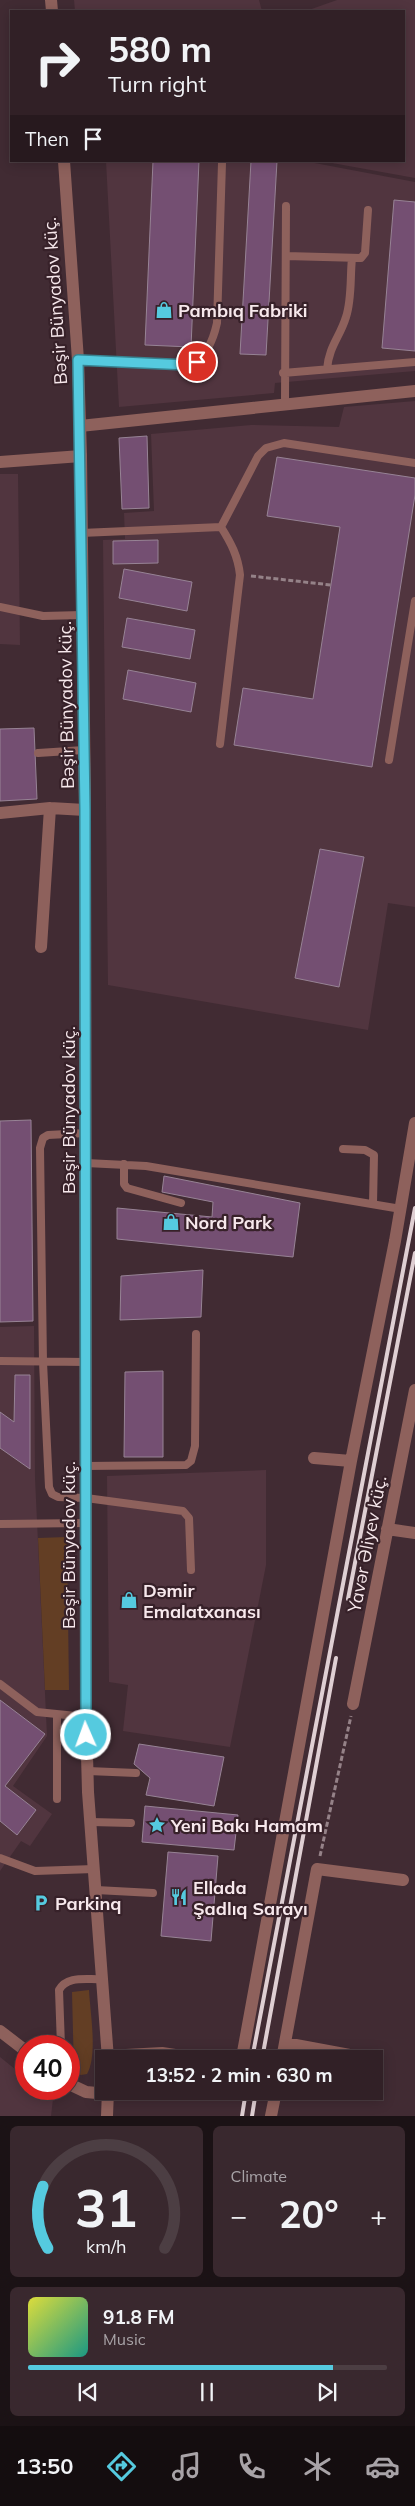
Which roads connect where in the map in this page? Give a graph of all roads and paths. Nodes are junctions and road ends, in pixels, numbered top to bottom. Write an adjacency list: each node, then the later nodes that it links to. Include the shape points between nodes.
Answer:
1 (64, 162): 7 (street, Bəşir Bünyadov küç.)
2 (222, 163): 7 (lane, via 217,323 207,350 197,362 188,365)
3 (286, 206): 5 (lane)
4 (368, 210): 6 (lane, via 364,256)
5 (286, 256): 6 (lane); 10 (lane)
6 (352, 258): 9 (lane, via 348,310 330,348)
7 (78, 360): 13 (street, Bəşir Bünyadov küç.)
8 (415, 362): 9 (lane)
9 (327, 369): 10 (lane)
10 (283, 373): 12 (lane)
11 (415, 391): 12 (street)
12 (285, 403): 13 (street)
13 (80, 426): 14 (street, Bəşir Bünyadov küç.)
14 (81, 456): 15 (street); 18 (street, Bəşir Bünyadov küç.)
15 (0, 462)
16 (415, 463): 17 (lane, via 273,444 258,456)
17 (221, 527): 18 (lane); 19 (lane, via 233,546)
18 (82, 533): 23 (street, Bəşir Bünyadov küç.)
19 (240, 575): 20 (path); 24 (lane)
20 (331, 585)
21 (415, 601): 27 (lane)
22 (0, 607): 23 (lane, via 43,616)
23 (82, 614): 25 (street, Bəşir Bünyadov küç.)
24 (220, 744)
25 (84, 750): 26 (lane); 29 (street, Bəşir Bünyadov küç.)
26 (38, 752)
27 (389, 760)
28 (50, 808): 29 (street); 30 (street); 31 (street)
29 (85, 810): 33 (street, Bəşir Bünyadov küç.)
30 (0, 813)
31 (42, 947)
32 (415, 1123): 39 (street)
33 (86, 1133): 35 (street, Bəşir Bünyadov küç.); 42 (lane, via 48,1135 41,1141)
34 (343, 1149): 38 (lane, via 365,1150 374,1155)
35 (86, 1163): 36 (lane); 43 (street, Bəşir Bünyadov küç.)
36 (124, 1164): 37 (lane, via 127,1188); 38 (lane)
37 (181, 1203)
38 (373, 1204): 39 (lane)
39 (402, 1208): 46 (street)
40 (196, 1334): 47 (lane, via 195,1446 191,1460 186,1465)
41 (0, 1361): 42 (lane)
42 (43, 1362): 43 (lane); 48 (lane, via 49,1487 58,1497)
43 (86, 1362): 47 (street, Bəşir Bünyadov küç.)
44 (415, 1390): 51 (street, Yavər Əliyev küç.)
45 (314, 1458): 46 (street)
46 (351, 1461): 75 (street)
47 (85, 1466): 48 (street, Bəşir Bünyadov küç.)
48 (86, 1498): 49 (street, Bəşir Bünyadov küç.); 53 (lane, via 183,1511 189,1518)
49 (86, 1523): 50 (lane); 57 (street, Bəşir Bünyadov küç.)
50 (0, 1524)
51 (387, 1528): 52 (street); 55 (street, Yavər Əliyev küç.)
52 (415, 1533)
53 (191, 1570)
54 (0, 1684): 56 (lane, via 37,1712)
55 (354, 1704): 65 (path)
56 (57, 1716): 57 (lane); 60 (lane)
57 (86, 1717): 58 (street, Bəşir Bünyadov küç.)
58 (88, 1771): 59 (lane); 61 (street, Bəşir Bünyadov küç.)
59 (136, 1773)
60 (57, 1799)
61 (90, 1822): 62 (lane); 64 (street, Bəşir Bünyadov küç.)
62 (131, 1823)
63 (0, 1858): 64 (lane, via 35,1871)
64 (94, 1869): 67 (street, Bəşir Bünyadov küç.)
65 (317, 1869): 66 (street); 72 (street)
66 (403, 1880)
67 (96, 1890): 68 (lane); 69 (street, Bəşir Bünyadov küç.)
68 (153, 1893)
69 (102, 1979): 71 (lane, via 62,1983 59,1990); 74 (street, Bəşir Bünyadov küç.)
70 (0, 2031): 73 (street)
71 (61, 2035)
72 (285, 2042): 76 (street); 77 (street)
73 (15, 2043)
74 (107, 2050)
75 (243, 2050)
76 (284, 2050)
77 (325, 2050)
78 (80, 2089): 79 (street)
79 (95, 2092)
80 (108, 2100): 82 (street)
81 (274, 2100): 83 (street)
82 (107, 2116)
83 (271, 2116)

